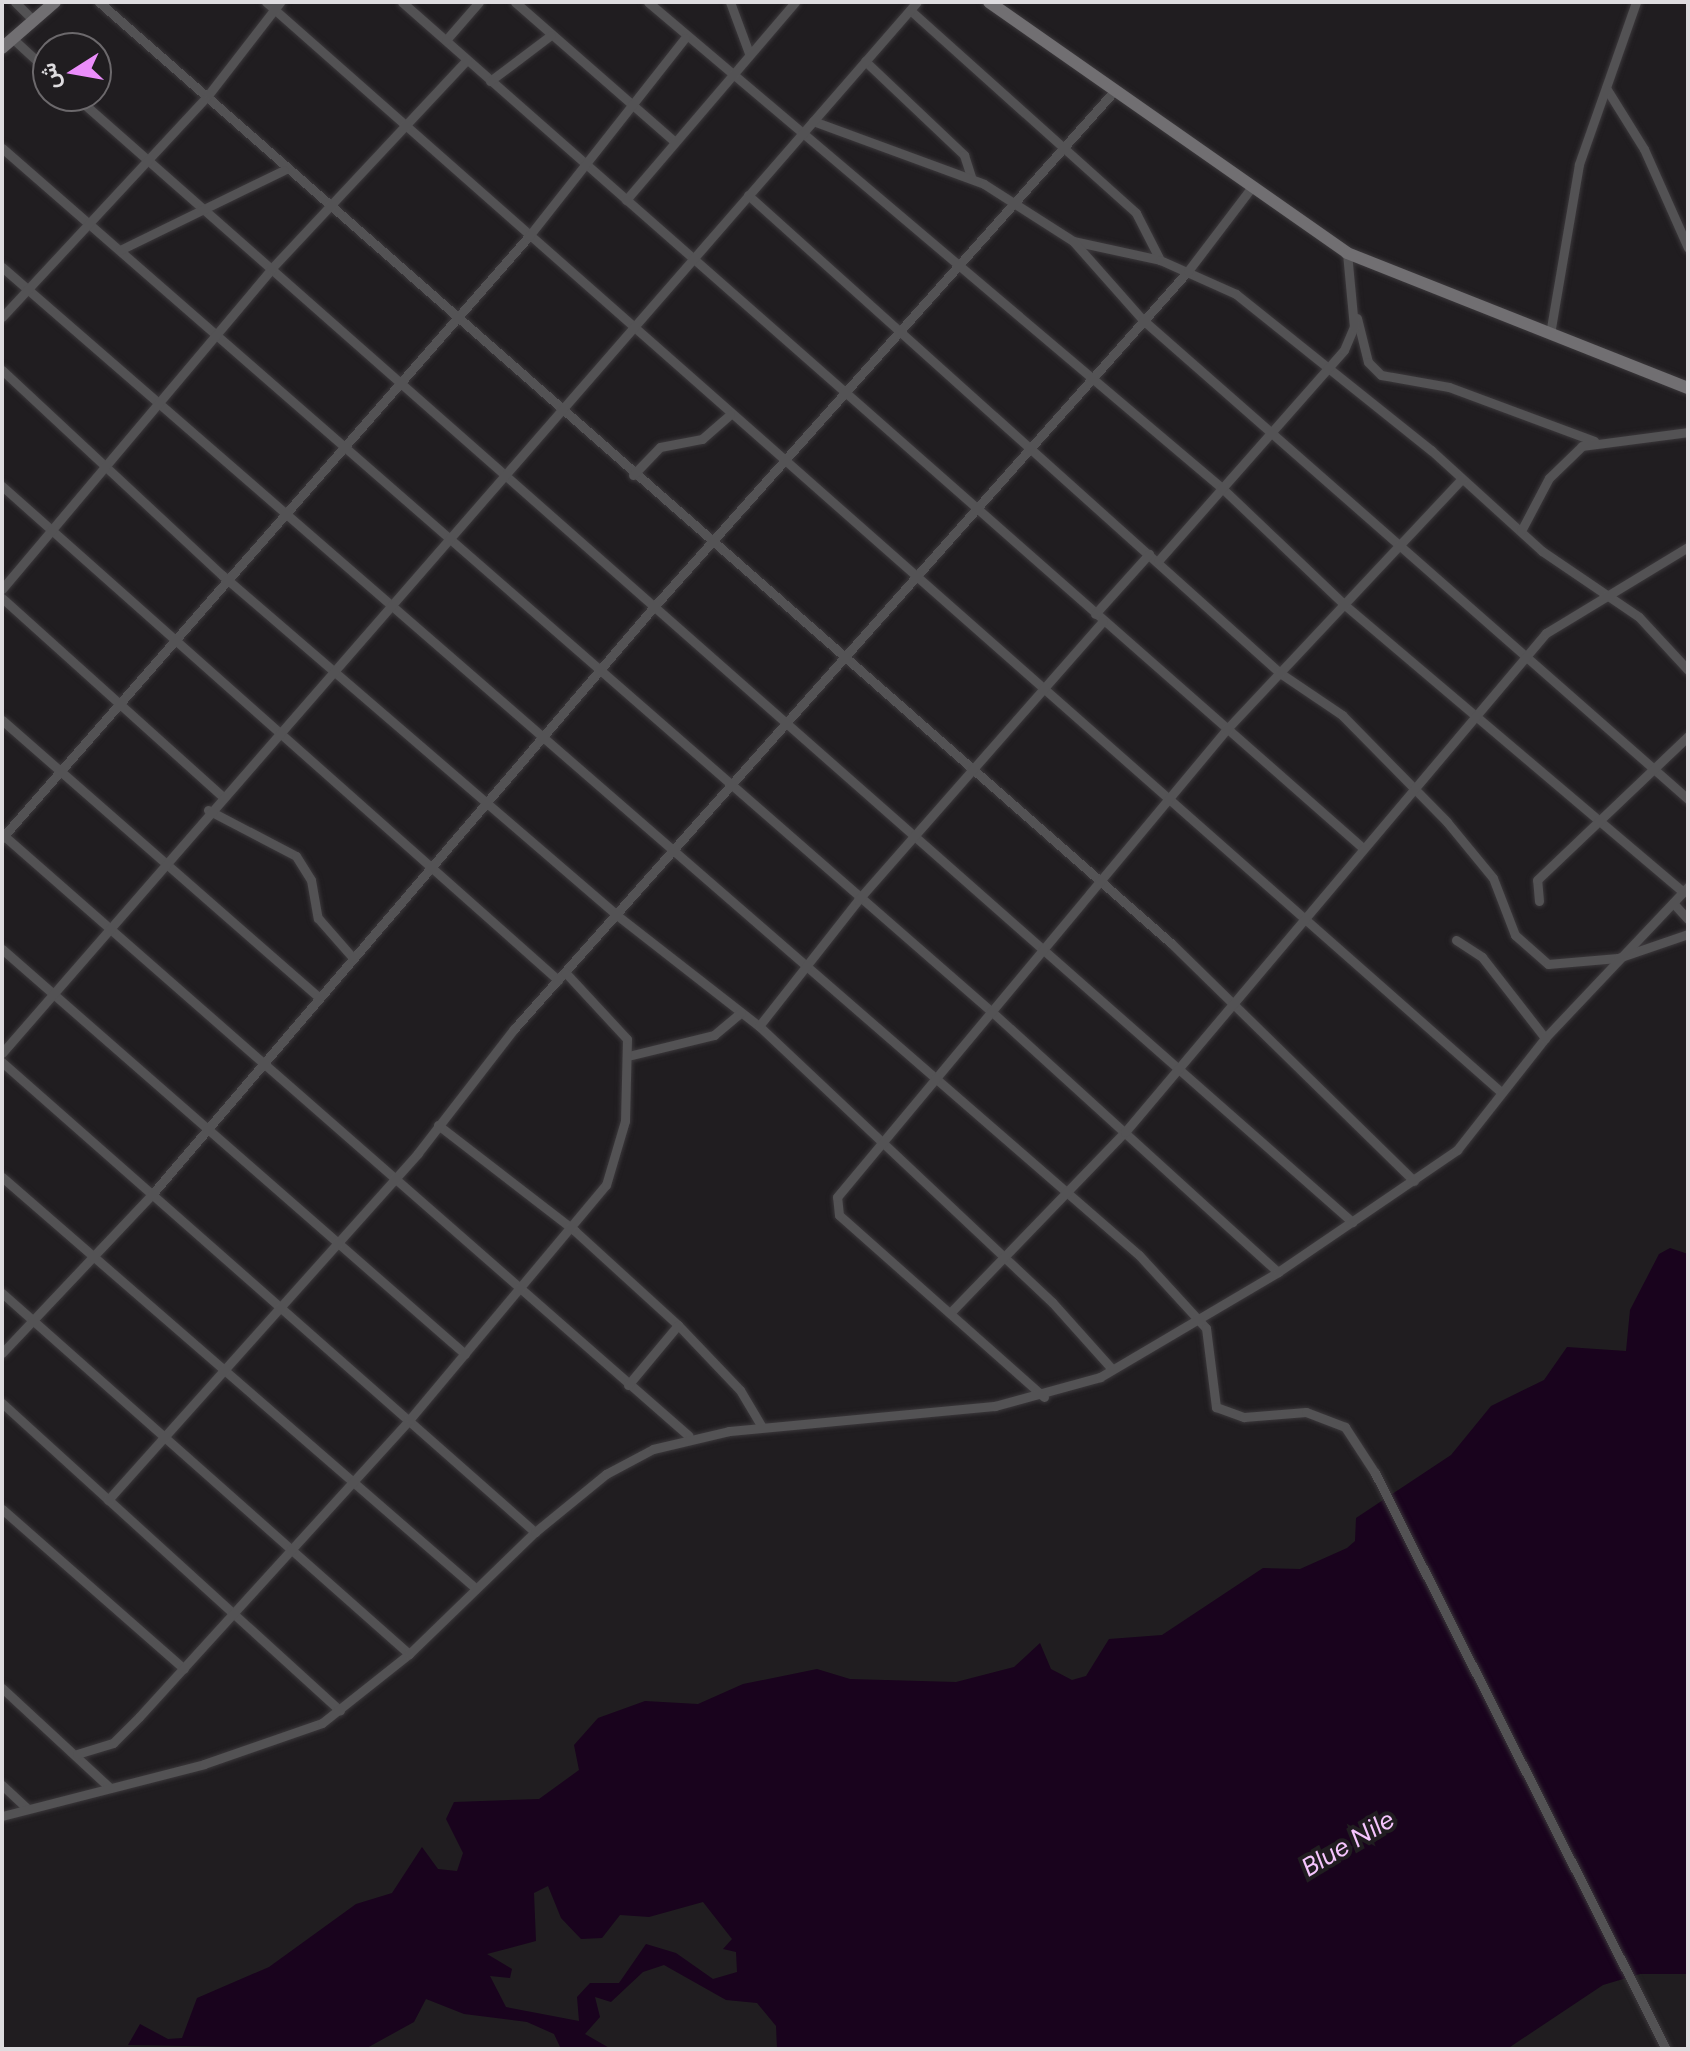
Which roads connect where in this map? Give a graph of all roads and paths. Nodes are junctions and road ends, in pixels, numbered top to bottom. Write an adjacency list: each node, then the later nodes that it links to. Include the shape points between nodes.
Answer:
1 (15, 2): 14 (street)
2 (55, 2): 14 (main road)
3 (99, 2): 28 (street)
4 (402, 2): 18 (street)
5 (479, 2): 18 (street)
6 (515, 2): 15 (street)
7 (648, 2): 17 (street)
8 (730, 2): 20 (street)
9 (795, 2): 20 (street)
10 (989, 2): 27 (main road)
11 (1636, 2): 26 (street)
12 (274, 4): 28 (street); 32 (street)
13 (913, 6): 23 (street); 36 (street)
14 (33, 20): 16 (main road)
15 (551, 35): 25 (street); 29 (street)
16 (12, 38): 19 (main road); 21 (street)
17 (685, 38): 24 (street); 29 (street)
18 (446, 40): 22 (street)
19 (2, 48)
20 (749, 53): 24 (street)
21 (32, 56)
22 (466, 61): 25 (street); 32 (street)
23 (865, 61): 31 (street); 40 (street, via 964,155)
24 (731, 75): 33 (street); 34 (street)
25 (490, 81): 38 (street)
26 (1606, 88): 50 (street, via 1644,149); 65 (street, via 1572,190)
27 (1115, 90): 36 (street); 41 (main road)
28 (209, 94): 37 (street); 39 (street)
29 (633, 102): 34 (street); 38 (street)
30 (92, 112): 37 (street)
31 (813, 121): 33 (street); 40 (street)
32 (407, 126): 45 (street); 48 (street)
33 (805, 130): 42 (street); 55 (street)
34 (674, 141): 43 (street)
35 (2, 148): 47 (street)
36 (1061, 149): 44 (street); 54 (street, via 1144,222)
37 (148, 163): 46 (street); 47 (street)
38 (585, 164): 43 (street); 48 (street)
39 (284, 170): 45 (street); 46 (street)
40 (972, 179): 44 (street)
41 (1251, 188): 52 (main road); 58 (street)
42 (748, 195): 53 (street); 66 (street)
43 (626, 200): 53 (street)
44 (1012, 201): 49 (street); 55 (street)
45 (330, 211): 57 (street); 63 (street)
46 (206, 213): 51 (street); 57 (street)
47 (90, 225): 51 (street); 59 (street)
48 (529, 236): 63 (street); 64 (street)
49 (1073, 241): 54 (street); 62 (street)
50 (1688, 248)
51 (120, 250): 67 (street)
52 (1347, 253): 60 (street); 65 (main road, via 1438,293)
53 (692, 258): 64 (street); 73 (street)
54 (1160, 260): 58 (street)
55 (957, 262): 66 (street); 71 (street)
56 (2, 267): 59 (street)
57 (272, 268): 67 (street); 70 (street, via 375,363)
58 (1188, 271): 62 (street); 69 (street, via 1236,294)
59 (27, 291): 61 (street); 74 (street)
60 (1354, 311): 69 (street, via 1350,340); 79 (street, via 1368,362 1381,375 1449,387)
61 (2, 317)
62 (1143, 320): 71 (street); 77 (street)
63 (454, 321): 70 (street); 75 (street)
64 (635, 328): 75 (street); 76 (street)
65 (1551, 328): 72 (main road)
66 (899, 331): 73 (street); 80 (street)
67 (218, 333): 74 (street); 81 (street)
68 (2, 370): 83 (street)
69 (1331, 370): 77 (street); 86 (street)
70 (405, 380): 81 (street); 84 (street)
71 (1090, 380): 80 (street); 88 (street)
72 (1688, 388)
73 (844, 396): 82 (street); 89 (street)
74 (164, 404): 83 (street); 90 (street)
75 (560, 410): 84 (street); 85 (street)
76 (730, 415): 82 (street); 85 (street, via 702,439 660,447)
77 (1277, 432): 88 (street); 95 (street)
78 (1688, 432): 79 (street)
79 (1594, 441): 92 (street, via 1549,478)
80 (1032, 449): 89 (street); 97 (street)
81 (344, 450): 90 (street); 93 (street)
82 (784, 463): 94 (street); 100 (street)
83 (107, 467): 91 (street); 99 (street)
84 (505, 473): 93 (street); 106 (street)
85 (633, 475): 94 (street)
86 (1461, 480): 92 (street); 95 (street)
87 (2, 486): 91 (street)
88 (1223, 489): 98 (street); 105 (street)
89 (979, 511): 100 (street); 107 (street)
90 (290, 514): 99 (street); 104 (street)
91 (54, 531): 101 (street); 108 (street)
92 (1521, 531): 103 (street)
93 (444, 538): 104 (street); 113 (street)
94 (712, 544): 106 (street); 110 (street)
95 (1399, 547): 105 (street); 109 (street)
96 (1688, 547): 103 (street)
97 (1149, 554): 98 (street); 107 (street)
98 (1158, 561): 114 (street)
99 (227, 579): 108 (street); 111 (street)
100 (918, 580): 110 (street); 115 (street)
101 (2, 589)
102 (2, 598): 116 (street)
103 (1611, 599): 109 (street, via 1556,625); 112 (street, via 1662,638)
104 (395, 602): 111 (street); 123 (street)
105 (1346, 606): 114 (street); 117 (street)
106 (652, 609): 113 (street); 119 (street)
107 (1099, 618): 115 (street); 120 (street)
108 (175, 639): 116 (street); 121 (street)
109 (1526, 655): 117 (street); 124 (street)
110 (847, 661): 119 (street); 125 (street)
111 (335, 670): 121 (street); 132 (street)
112 (1688, 670)
113 (599, 672): 123 (street); 127 (street)
114 (1280, 673): 120 (street); 128 (street, via 1330,704)
115 (1042, 689): 125 (street); 130 (street)
116 (119, 704): 126 (street); 129 (street)
117 (1472, 715): 128 (street); 134 (street)
118 (2, 720): 126 (street)
119 (788, 725): 127 (street); 135 (street)
120 (1226, 730): 130 (street); 137 (street)
121 (278, 731): 129 (street); 140 (street)
122 (1688, 736): 124 (street)
123 (543, 737): 132 (street); 138 (street)
124 (1655, 766): 131 (street); 134 (street)
125 (971, 768): 135 (street); 141 (street)
126 (61, 771): 136 (street); 139 (street)
127 (731, 787): 138 (street); 143 (street)
128 (1412, 791): 137 (street); 155 (street, via 1493,878 1511,929 1548,964)
129 (221, 795): 133 (street)
130 (1171, 798): 141 (street); 148 (street)
131 (1688, 799)
132 (487, 801): 140 (street); 146 (street)
133 (208, 810): 139 (street); 154 (street, via 296,856 311,880 318,918)
134 (1600, 822): 142 (street); 144 (street, via 1537,880)
135 (914, 835): 143 (street); 152 (street)
136 (3, 836): 149 (street)
137 (1363, 848): 148 (street)
138 (673, 853): 146 (street); 156 (street)
139 (163, 864): 149 (street); 159 (street)
140 (429, 868): 154 (street); 157 (street)
141 (1102, 883): 152 (street); 160 (street)
142 (1686, 890): 145 (street)
143 (858, 900): 156 (street); 161 (street)
144 (1539, 901)
145 (1673, 903): 147 (street); 155 (street)
146 (618, 916): 157 (street); 162 (street)
147 (1688, 919)
148 (1304, 920): 160 (street); 171 (street)
149 (109, 932): 158 (street); 168 (street)
150 (1688, 934): 155 (street)
151 (1456, 940): 164 (street, via 1482,957)
152 (1047, 948): 161 (street); 169 (street)
153 (2, 949): 158 (street)
154 (353, 958): 159 (street)
155 (1618, 958): 164 (street)
156 (806, 965): 163 (street); 170 (street)
157 (562, 976): 166 (street, via 622,1026); 172 (street)
158 (55, 994): 165 (street); 173 (street)
159 (319, 998): 168 (street)
160 (1236, 1002): 169 (street); 178 (street)
161 (991, 1011): 170 (street); 174 (street)
162 (741, 1012): 163 (street); 166 (street, via 714,1035)
163 (759, 1026): 175 (street)
164 (1545, 1038): 171 (street)
165 (2, 1053)
166 (628, 1056): 182 (street, via 617,1159)
167 (2, 1062): 179 (street)
168 (264, 1064): 173 (street); 177 (street)
169 (1178, 1065): 174 (street); 181 (street)
170 (934, 1080): 175 (street); 180 (street)
171 (1501, 1092): 178 (street, via 1475,1133)
172 (438, 1125): 177 (street); 182 (street)
173 (209, 1128): 179 (street); 183 (street)
174 (1125, 1132): 180 (street); 186 (street)
175 (880, 1146): 185 (street); 190 (street, via 834,1205)
176 (2, 1177): 184 (street)
177 (397, 1177): 183 (street); 187 (street)
178 (1414, 1181): 181 (street)
179 (154, 1192): 184 (street); 189 (street)
180 (1068, 1196): 185 (street); 192 (street)
181 (1352, 1222): 186 (street)
182 (575, 1231): 187 (street); 193 (street)
183 (339, 1244): 189 (street); 195 (street)
184 (92, 1255): 191 (street); 197 (street)
185 (1007, 1259): 190 (street); 196 (street)
186 (1278, 1272): 192 (street)
187 (522, 1286): 195 (street); 198 (street)
188 (2, 1293): 191 (street)
189 (286, 1306): 197 (street); 201 (street)
190 (950, 1313): 199 (street)
191 (32, 1318): 194 (street); 203 (street)
192 (1200, 1319): 196 (street); 221 (street, via 1210,1339 1216,1407 1244,1417 1306,1412 1334,1419 1375,1473 1629,1985)
193 (678, 1325): 198 (street); 202 (street, via 740,1390)
194 (2, 1353)
195 (465, 1354): 201 (street)
196 (1112, 1369): 199 (street)
197 (227, 1371): 203 (street); 205 (street)
198 (628, 1385): 204 (street)
199 (1044, 1397): 202 (street, via 938,1414)
200 (2, 1403): 206 (street)
201 (410, 1419): 205 (street); 208 (street)
202 (762, 1427): 204 (street)
203 (167, 1435): 206 (street); 209 (street)
204 (689, 1436): 208 (street, via 606,1474)
205 (354, 1483): 209 (street); 210 (street)
206 (108, 1500): 211 (street)
207 (2, 1509): 213 (street)
208 (535, 1532): 210 (street)
209 (292, 1546): 211 (street); 212 (street)
210 (473, 1586): 212 (street)
211 (233, 1609): 213 (street); 215 (street)
212 (409, 1654): 215 (street)
213 (184, 1669): 216 (street, via 113,1743)
214 (2, 1688): 216 (street)
215 (340, 1711): 218 (street, via 286,1739)
216 (77, 1754): 218 (street)
217 (2, 1785): 219 (street)
218 (110, 1788): 219 (street)
219 (28, 1809): 220 (street)
220 (2, 1816)
221 (1666, 2049)

